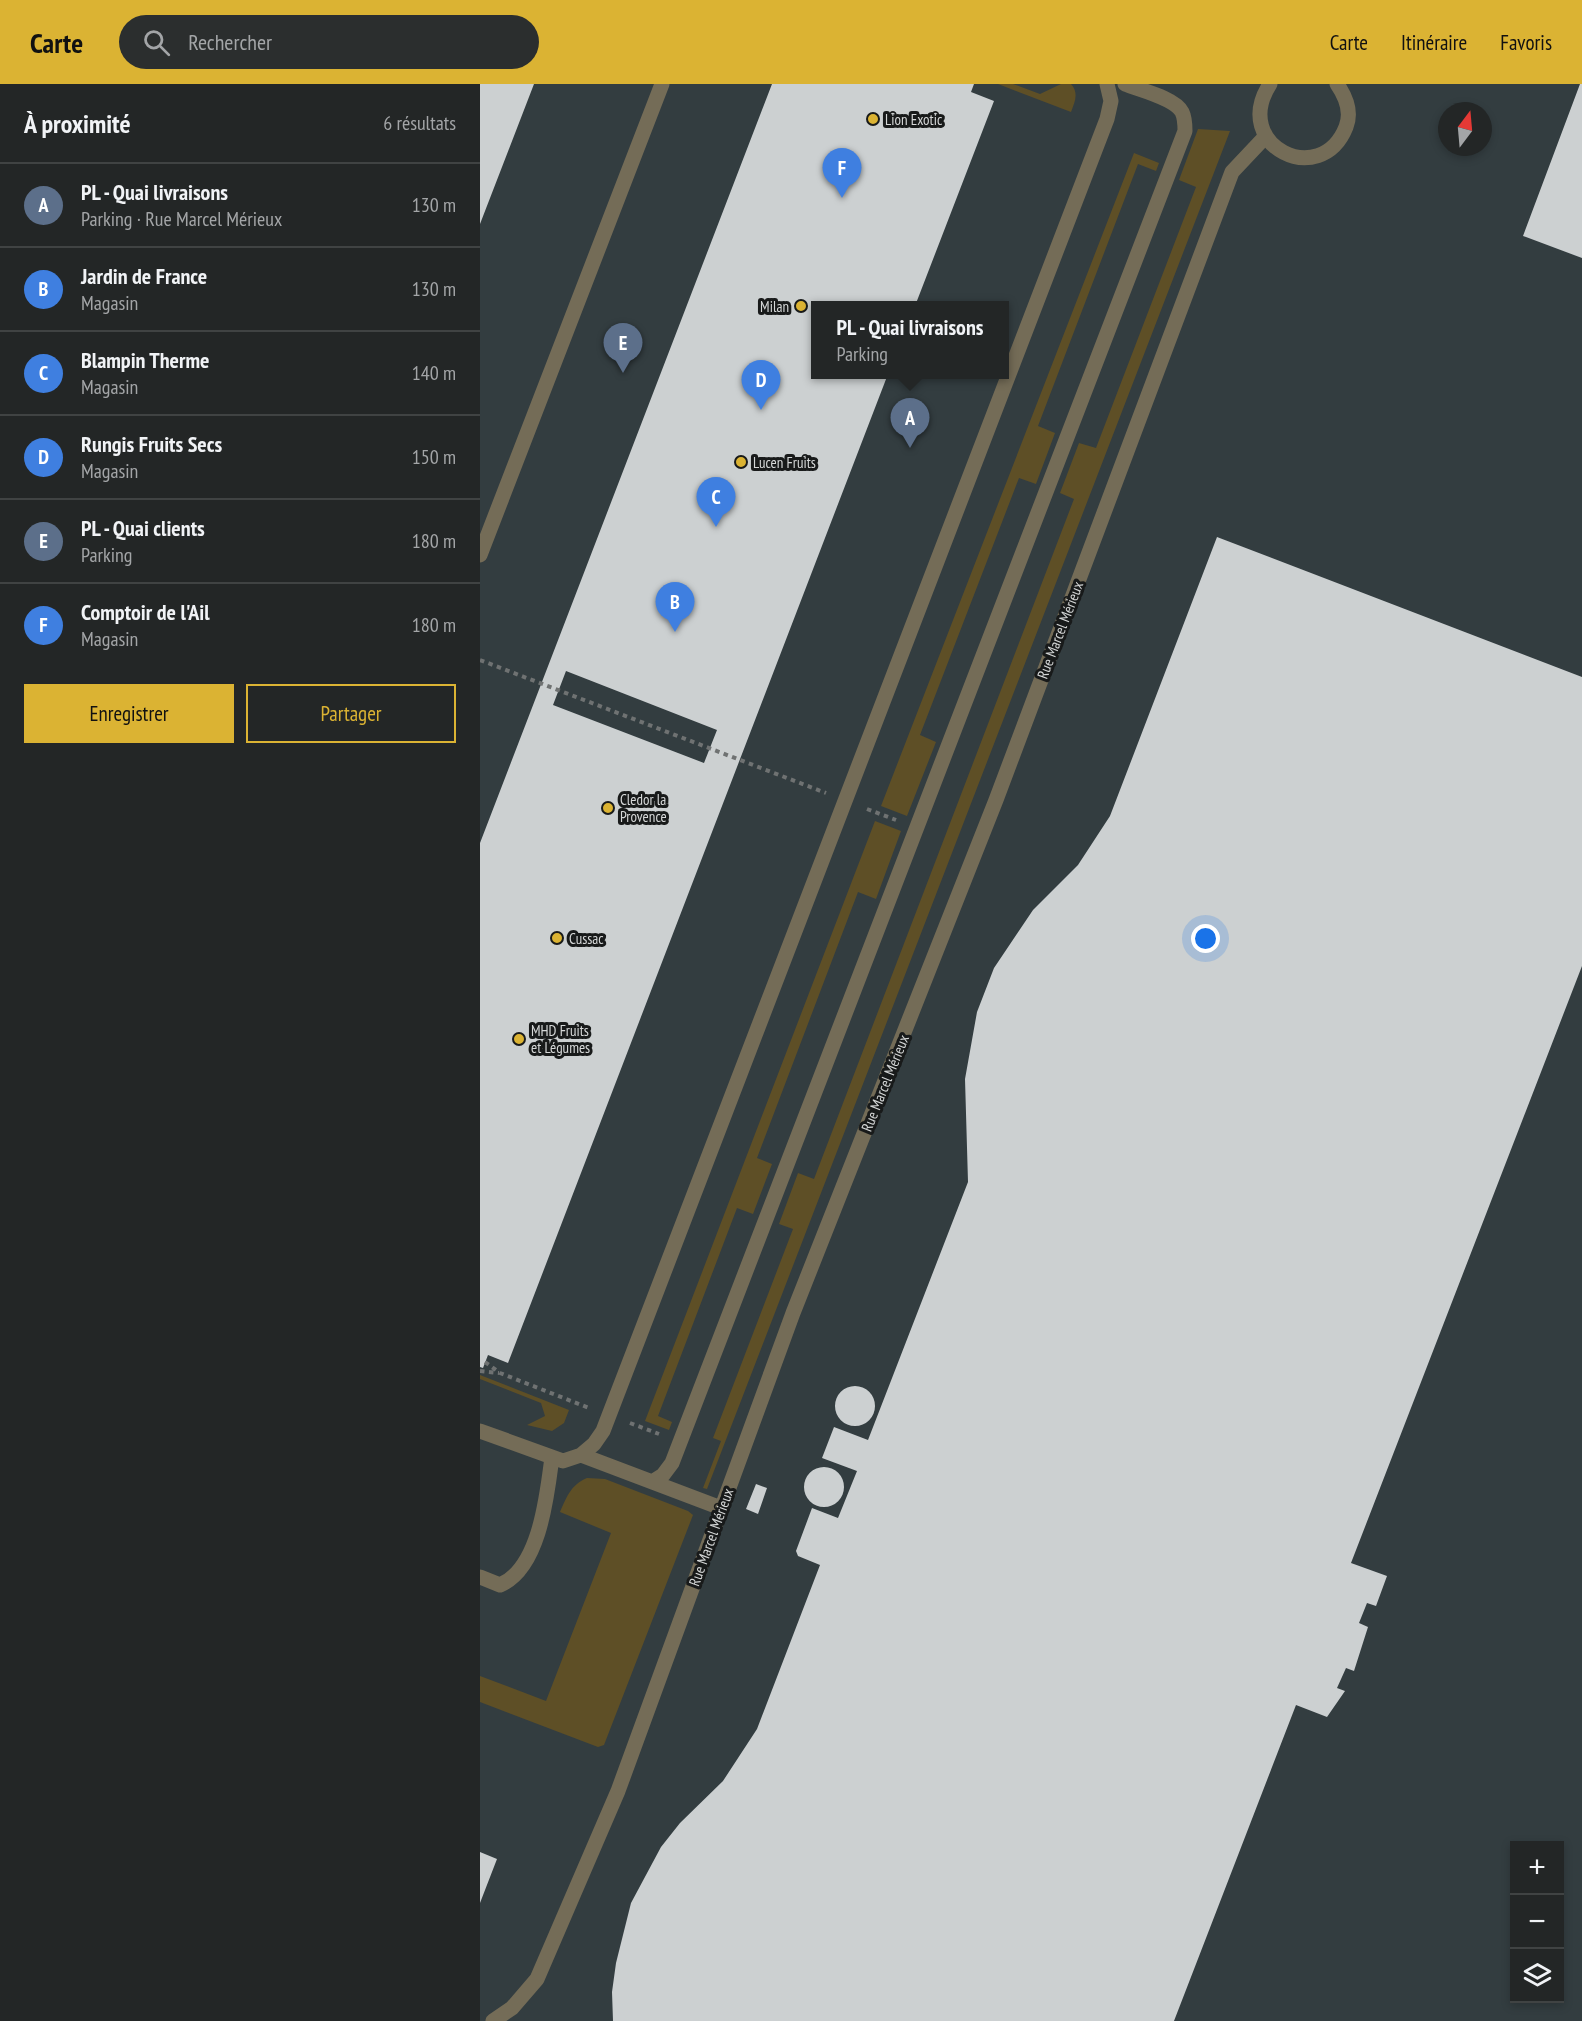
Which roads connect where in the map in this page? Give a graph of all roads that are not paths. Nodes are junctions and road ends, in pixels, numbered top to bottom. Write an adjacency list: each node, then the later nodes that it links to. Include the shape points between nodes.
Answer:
1 (662, 84): 9 (street)
2 (1107, 84): 7 (street, via 1111,102 1107,119)
3 (1125, 84): 13 (street, via 1174,103 1182,111 1185,131 672,1463)
4 (1270, 84): 6 (street, via 1259,109)
5 (1337, 84): 6 (street, via 1348,108 1347,123 1332,148 1318,156 1289,156)
6 (1265, 137): 14 (street, Rue Marcel Mérieux, via 1232,172 996,800 793,1313)
7 (1009, 374)
8 (1007, 379): 11 (street, via 609,1416 594,1444)
9 (480, 555)
10 (480, 1431): 12 (street)
11 (580, 1455): 12 (street, via 563,1461); 13 (street)
12 (552, 1457): 15 (street, via 545,1506 529,1556 512,1580 501,1585)
13 (652, 1482): 14 (street)
14 (721, 1508): 16 (street, Rue Marcel Mérieux, via 618,1791 537,1980 512,2008)
15 (480, 1577)
16 (493, 2021)

